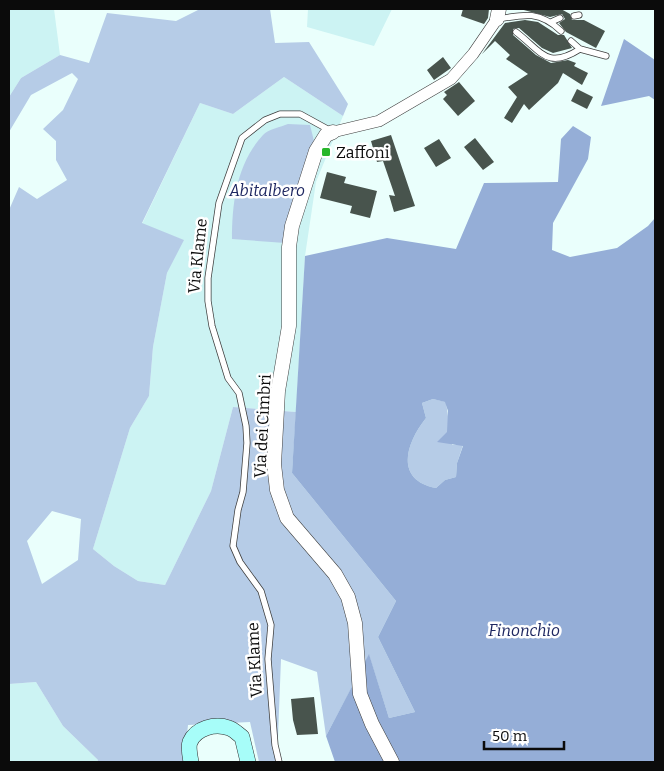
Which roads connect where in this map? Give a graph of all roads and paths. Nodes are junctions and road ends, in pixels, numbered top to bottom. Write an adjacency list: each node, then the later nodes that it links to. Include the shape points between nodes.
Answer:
1 (499, 17): 3 (lane, via 523,14); 9 (street, via 451,79 379,121)
2 (560, 18): 3 (lane)
3 (551, 22): 4 (lane)
4 (561, 31)
5 (516, 32): 7 (lane, via 548,59 558,60)
6 (571, 41): 7 (lane)
7 (580, 49): 8 (lane)
8 (606, 56)
9 (333, 132): 12 (lane, Via Klame, via 300,114 280,114 265,120 242,138 219,204 208,278 212,326 228,378 239,393 246,426 243,492 233,546 240,562 261,591 271,625 268,659 274,745); 13 (street, Via dei Cimbri, via 326,135 316,151 292,226 289,326 278,390 274,464 277,490 287,518 335,574 348,597 355,623 360,694)
10 (191, 762): 11 (main road, via 189,744 204,728 214,726 230,728 242,737)
11 (248, 762)
12 (279, 762)
13 (392, 762)

